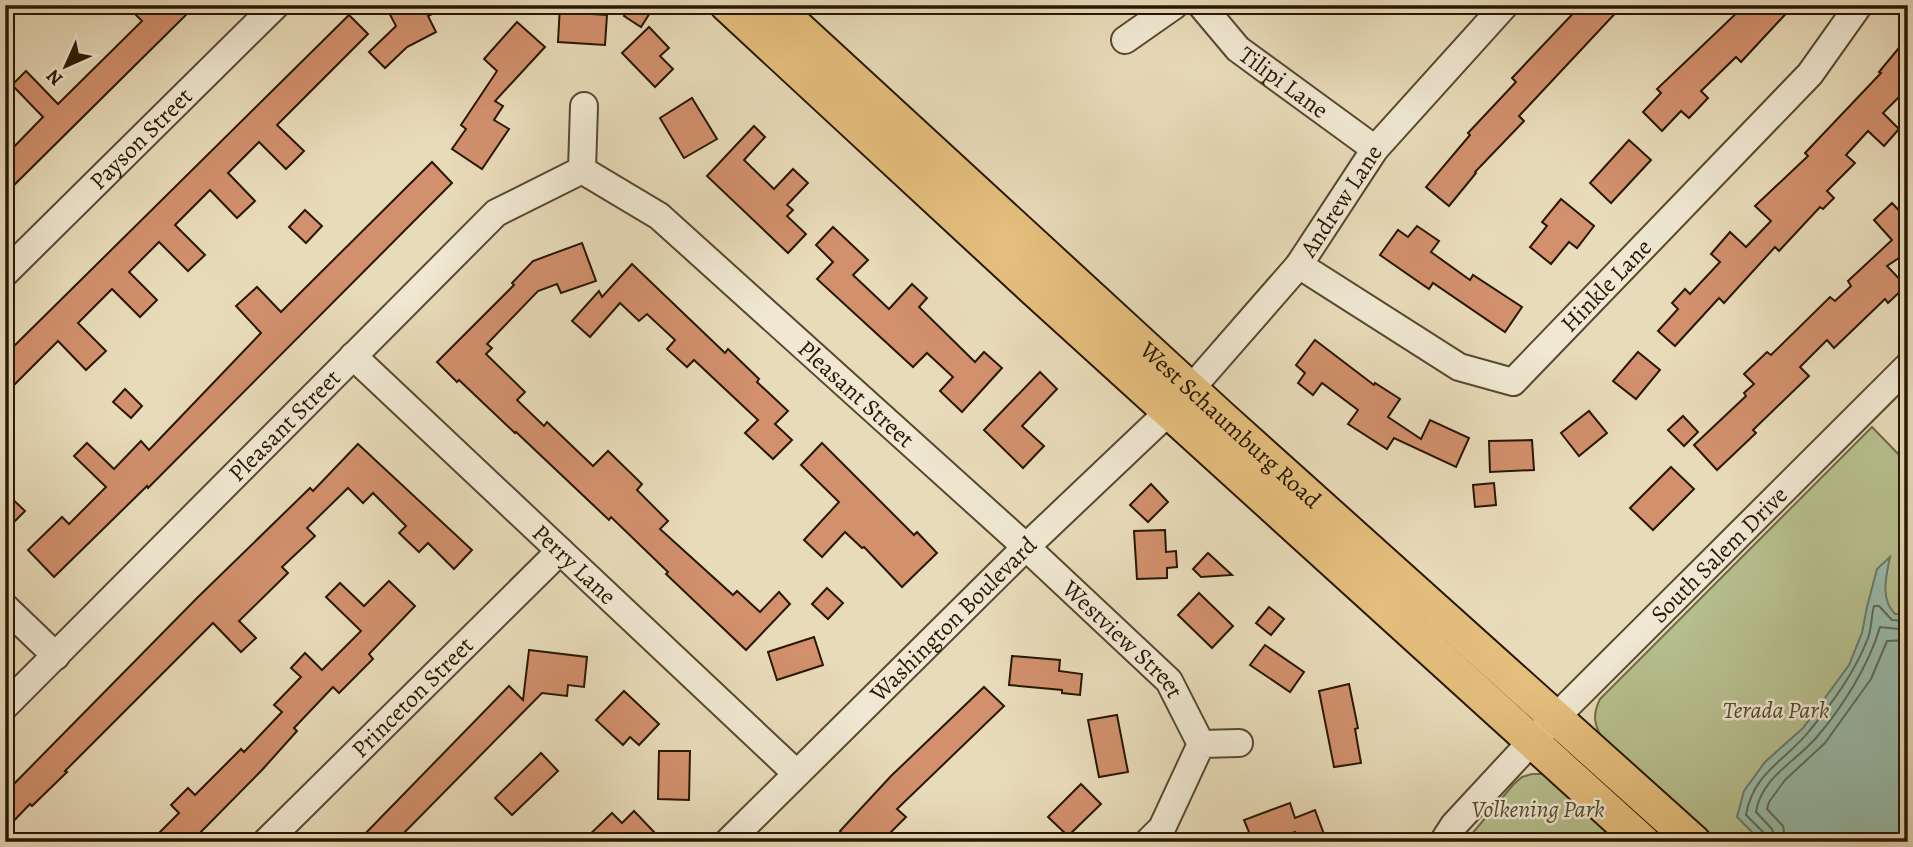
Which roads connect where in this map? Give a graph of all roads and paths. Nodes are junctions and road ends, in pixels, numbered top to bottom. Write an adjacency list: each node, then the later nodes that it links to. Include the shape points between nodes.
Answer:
1 (276, 5): 13 (street, Payson Street)
2 (727, 5): 16 (main road, West Schaumburg Road)
3 (772, 5): 16 (main road, West Schaumburg Road)
4 (1175, 5): 8 (street)
5 (1201, 5): 10 (street, Tilipi Lane, via 1238,49)
6 (1505, 5): 10 (street, Andrew Lane)
7 (1859, 5): 12 (street, Hinkle Lane, via 1810,74 1513,382 1459,367)
8 (1125, 40)
9 (584, 106): 11 (street)
10 (1375, 149): 12 (street, Andrew Lane)
11 (582, 170): 14 (street, Pleasant Street, via 496,214); 17 (street, Pleasant Street, via 659,216)
12 (1299, 265): 16 (street, Andrew Lane)
13 (5, 273)
14 (353, 356): 18 (street, Perry Lane); 20 (street, Pleasant Street)
15 (1908, 366): 22 (street, South Salem Drive)
16 (1181, 400): 17 (street, Washington Boulevard); 22 (main road, West Schaumburg Road); 23 (main road, West Schaumburg Road)
17 (1026, 547): 25 (street, Westview Street, via 1169,681); 26 (street, Washington Boulevard)
18 (560, 551): 26 (street, Perry Lane); 27 (street, Princeton Street)
19 (5, 607): 20 (street)
20 (56, 656): 21 (street, Pleasant Street)
21 (5, 706)
22 (1557, 718): 23 (street, South Salem Drive); 32 (main road, West Schaumburg Road)
23 (1531, 742): 30 (street, South Salem Drive); 31 (main road, West Schaumburg Road)
24 (1239, 743): 25 (street)
25 (1201, 744): 29 (street, via 1162,828)
26 (796, 773): 28 (street, Washington Boulevard)
27 (266, 842)
28 (728, 842)
29 (1148, 842)
30 (1443, 842)
31 (1643, 842)
32 (1694, 842)

